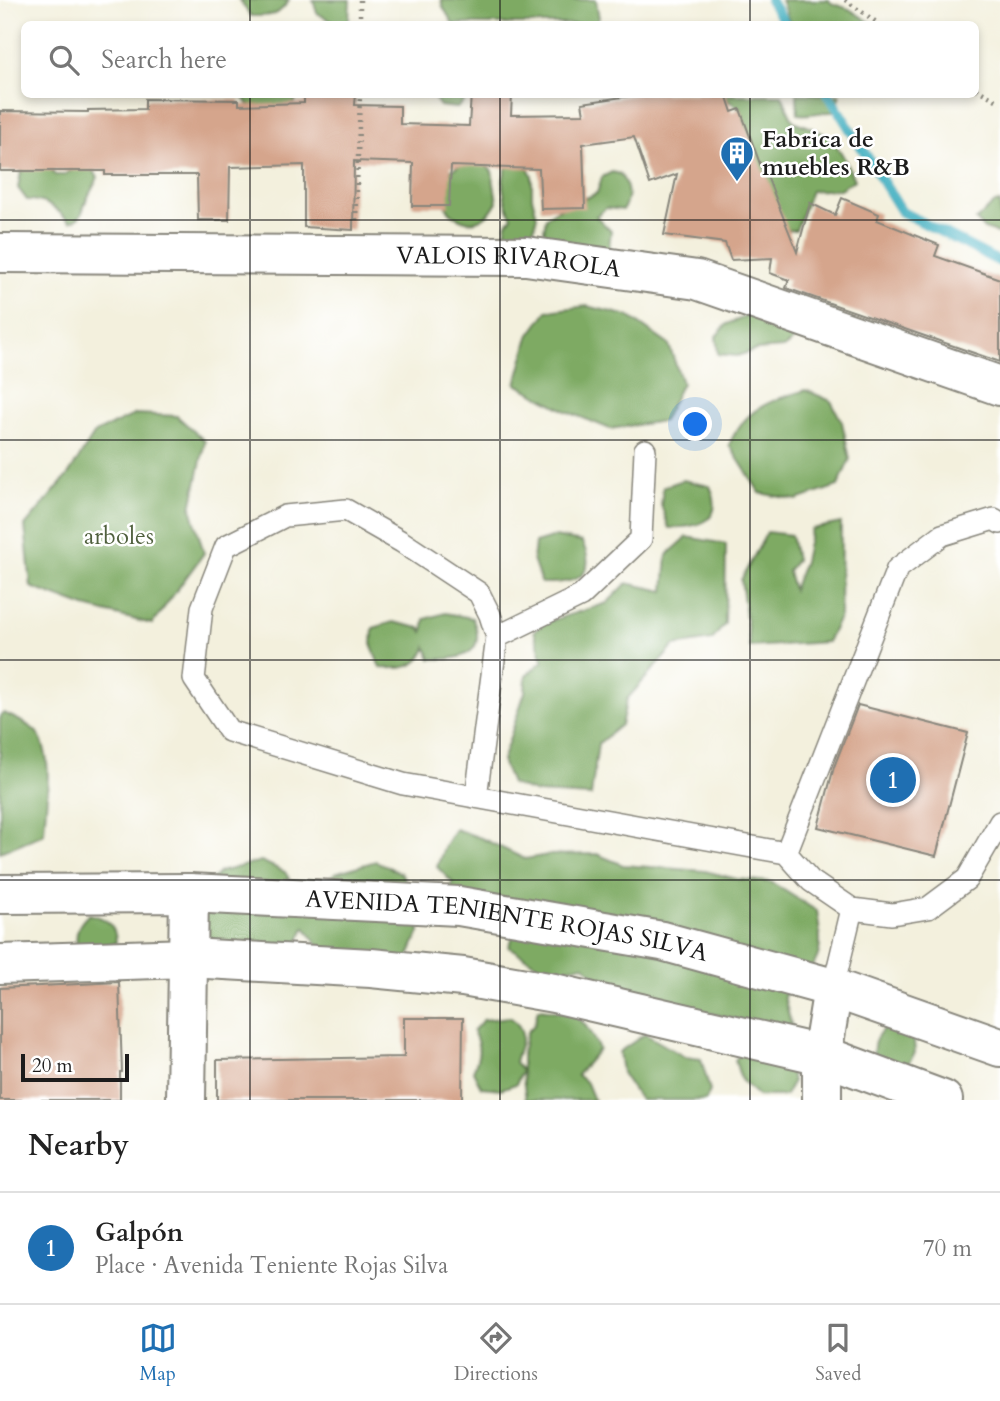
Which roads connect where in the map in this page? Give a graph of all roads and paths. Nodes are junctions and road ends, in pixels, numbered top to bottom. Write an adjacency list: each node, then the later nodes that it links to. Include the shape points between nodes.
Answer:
1 (360, 0): 3 (path)
2 (845, 0): 4 (path)
3 (360, 21)
4 (875, 21)
5 (979, 91): 7 (path)
6 (360, 98): 9 (path)
7 (1000, 102)
8 (0, 253): 9 (street, VALOIS RIVAROLA)
9 (355, 255): 10 (street, VALOIS RIVAROLA, via 526,256 697,280)
10 (1000, 386)
11 (645, 450): 13 (lane, via 641,538 581,596)
12 (1000, 523): 16 (lane, via 994,519 942,535 897,569)
13 (497, 637): 14 (lane); 14 (lane, via 479,593 346,510 285,516 226,546 202,608 194,679 229,731 403,784)
14 (476, 797): 16 (lane)
15 (1000, 822): 19 (lane, via 967,879 928,908 892,914)
16 (786, 853): 19 (lane, via 811,881)
17 (189, 893): 18 (street, AVENIDA TENIENTE ROJAS SILVA); 20 (street); 22 (street, AVENIDA TENIENTE ROJAS SILVA, via 459,906 662,941)
18 (0, 894)
19 (852, 909): 22 (lane)
20 (189, 958): 21 (street); 24 (street, via 463,977 554,993); 25 (street)
21 (0, 964)
22 (833, 988): 23 (street, AVENIDA TENIENTE ROJAS SILVA); 24 (street)
23 (1000, 1047)
24 (822, 1055): 26 (street); 27 (street)
25 (186, 1100)
26 (822, 1100)
27 (943, 1100)

